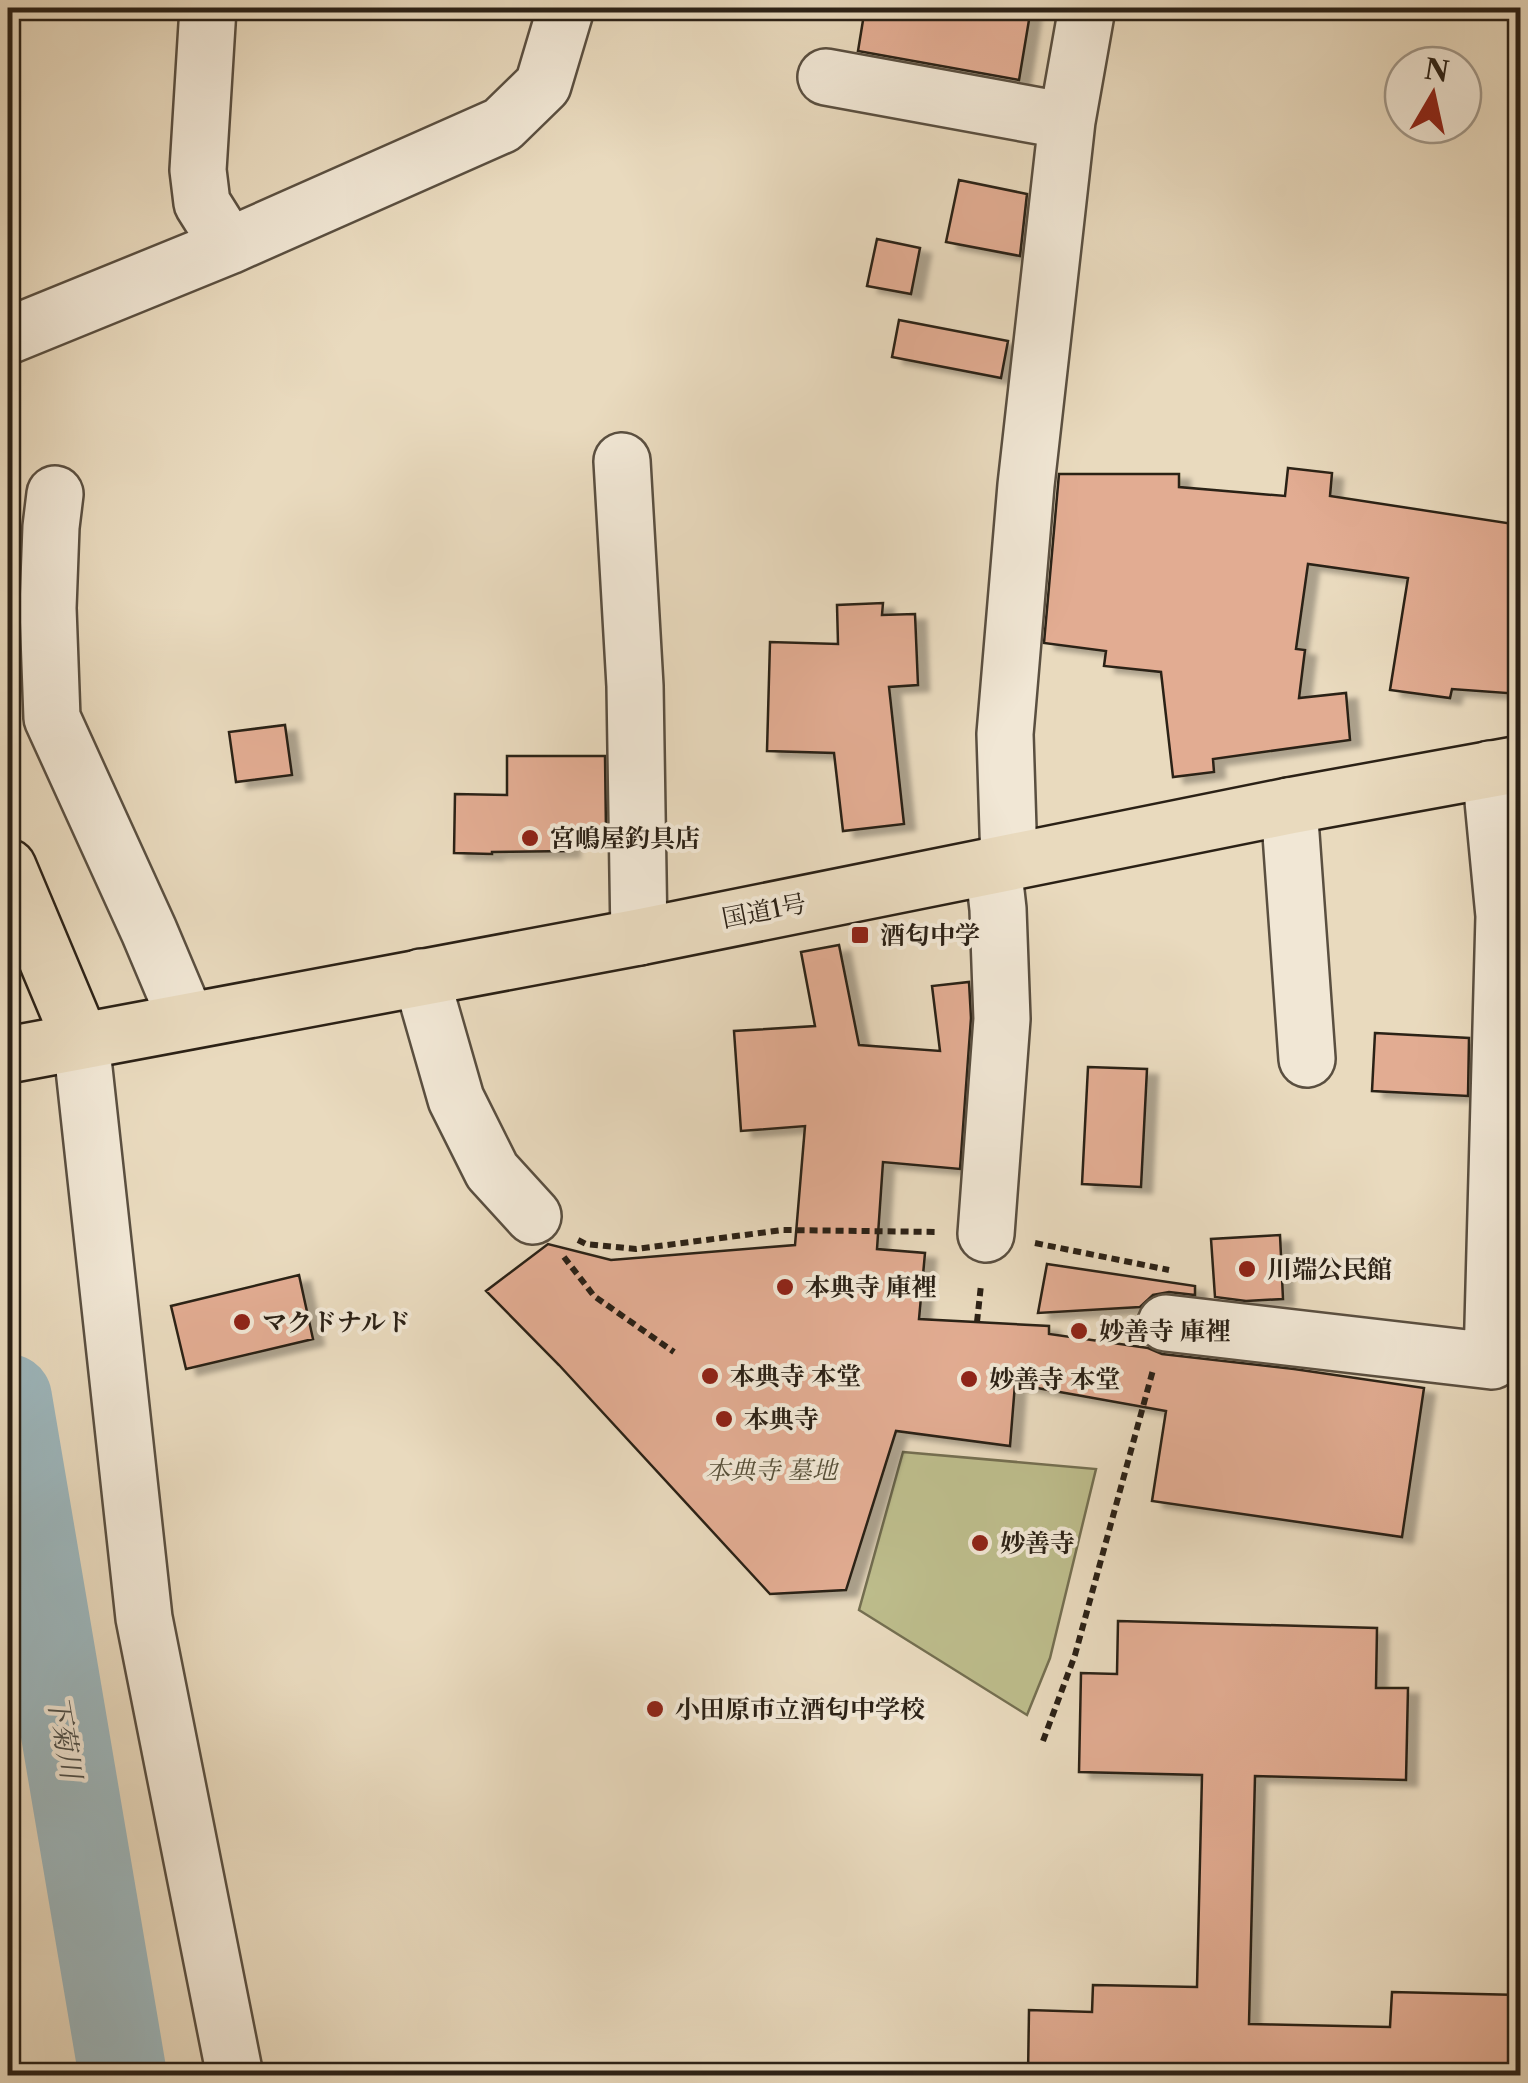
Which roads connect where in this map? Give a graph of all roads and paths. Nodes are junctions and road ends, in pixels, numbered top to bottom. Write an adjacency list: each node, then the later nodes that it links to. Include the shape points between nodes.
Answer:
1 (208, 8): 6 (street, via 198,170 202,204)
2 (566, 8): 6 (street, via 543,85 502,124)
3 (1086, 8): 5 (street)
4 (826, 77): 5 (street)
5 (1067, 120): 12 (street, via 1026,485)
6 (229, 246): 7 (street)
7 (8, 336)
8 (622, 461): 14 (street, via 636,686)
9 (55, 494): 16 (street, via 48,608 52,718)
10 (1506, 767): 11 (main road, 国道1号); 21 (street, via 1492,1361)
11 (1290, 806): 12 (main road, 国道1号); 18 (street)
12 (1001, 864): 14 (main road, 国道1号); 20 (street, via 1002,1019)
13 (8, 867): 17 (main road)
14 (640, 936): 15 (main road, 国道1号)
15 (421, 978): 16 (main road, 国道1号); 19 (street, via 456,1099 492,1171)
16 (187, 1021): 17 (main road, 国道1号)
17 (40, 1049): 24 (street)
18 (1306, 1059)
19 (533, 1216): 20 (path, via 586,1244 636,1249 783,1230); 22 (path, via 594,1296)
20 (986, 1234): 21 (path, via 1175,1272)
21 (1166, 1323): 23 (path, via 1075,1654)
22 (674, 1352)
23 (1043, 1742)
24 (235, 2076)

